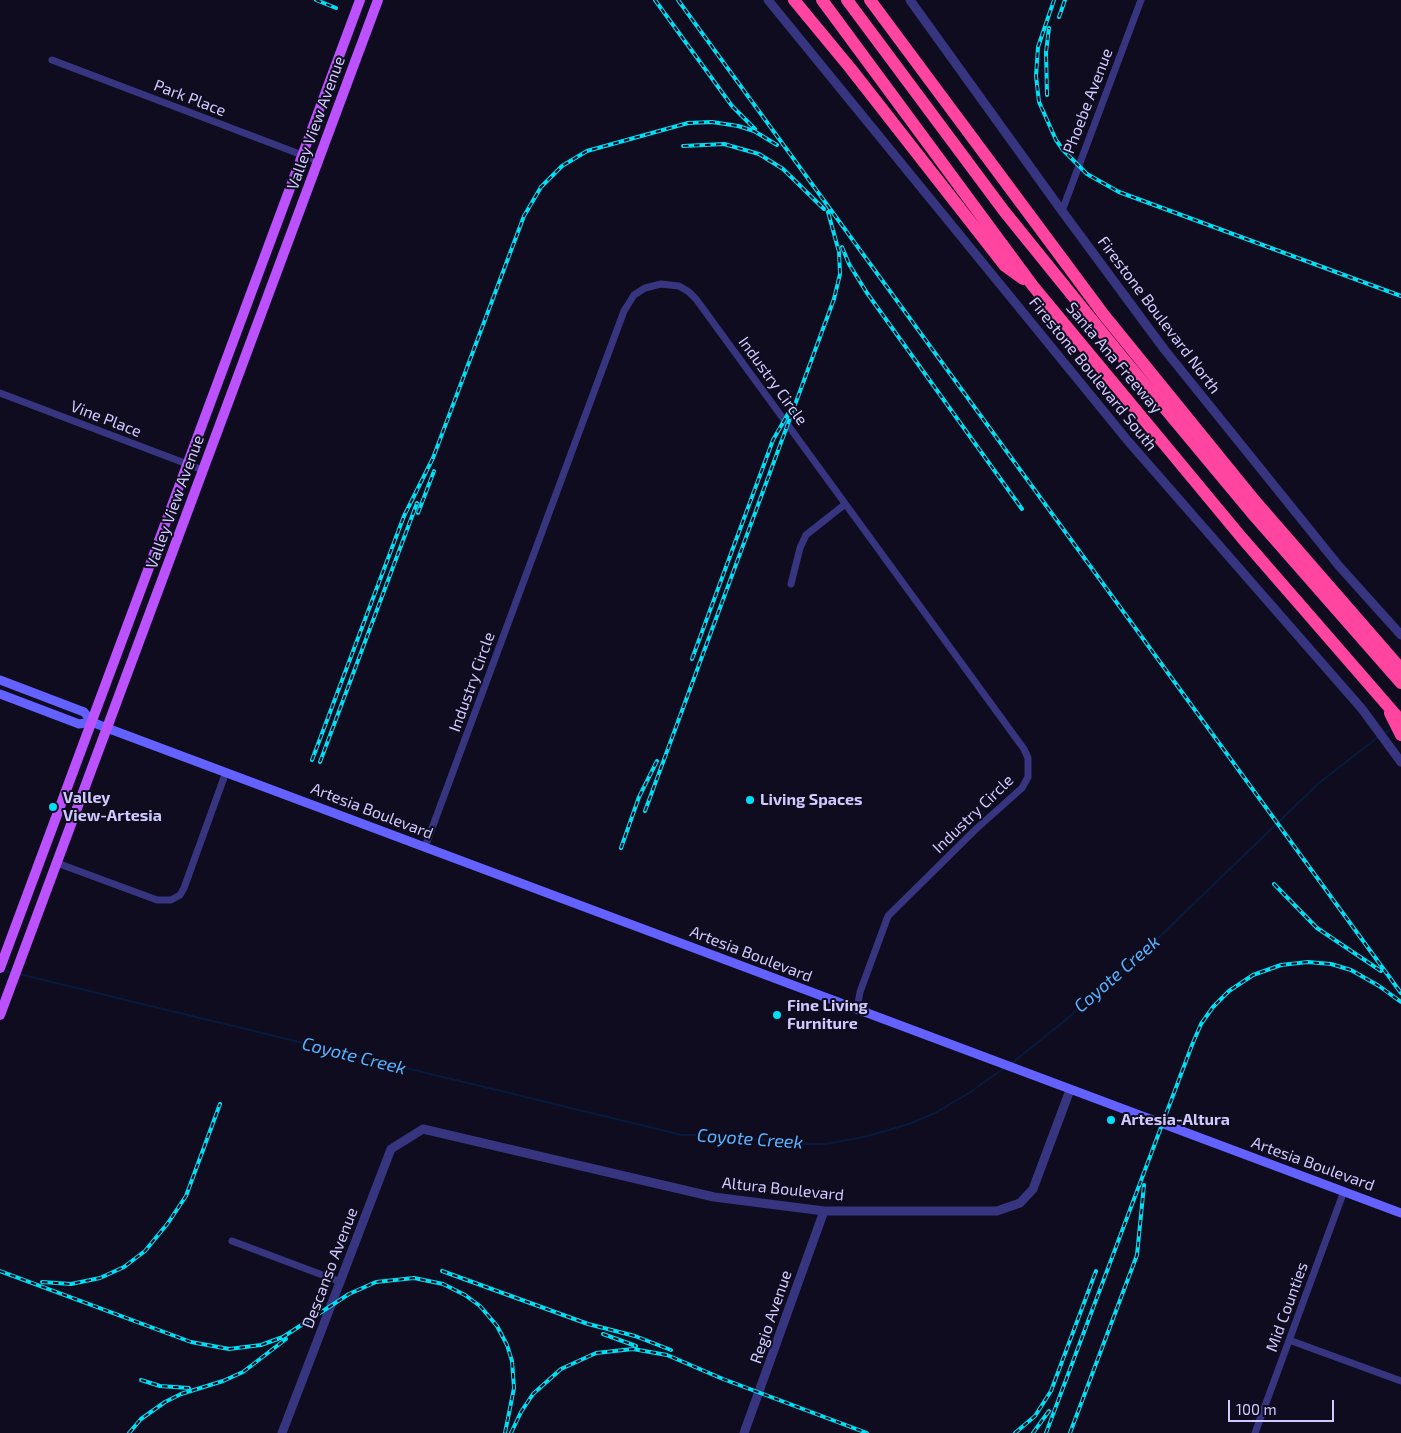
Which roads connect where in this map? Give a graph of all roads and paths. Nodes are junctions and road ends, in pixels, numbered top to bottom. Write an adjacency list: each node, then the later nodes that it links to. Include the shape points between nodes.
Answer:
1 (360, 0): 11 (main road, Valley View Avenue)
2 (378, 0): 12 (main road, Valley View Avenue)
3 (768, 0): 31 (street, Firestone Boulevard South, via 1128,441 1370,720)
4 (794, 0): 14 (highway, via 1005,266)
5 (822, 0): 14 (highway, Santa Ana Freeway)
6 (848, 0): 23 (highway, via 1004,211 1122,357 1251,512)
7 (870, 0): 23 (highway, Santa Ana Freeway, via 1104,315)
8 (910, 0): 13 (street, Firestone Boulevard North)
9 (1141, 0): 13 (street, Phoebe Avenue)
10 (52, 60): 11 (street, Park Place)
11 (303, 156): 12 (street, Park Place); 16 (main road, Valley View Avenue)
12 (318, 161): 17 (main road, Valley View Avenue)
13 (1062, 212): 22 (street, Firestone Boulevard North, via 1164,349 1339,566)
14 (1033, 286): 26 (highway, Santa Ana Freeway, via 1242,538)
15 (0, 393): 16 (street, Vine Place)
16 (188, 464): 17 (street, Vine Place); 20 (main road, Valley View Avenue)
17 (203, 470): 21 (main road, Valley View Avenue)
18 (844, 505): 19 (street, via 806,535); 33 (street, Industry Circle, via 693,295 679,286 668,284 653,285 640,291 624,311); 36 (street, Industry Circle, via 1024,750 1030,767 1022,788 888,916 860,992)
19 (791, 584)
20 (142, 587): 21 (main road); 28 (main road, Valley View Avenue)
21 (157, 592): 29 (main road, Valley View Avenue)
22 (1401, 635)
23 (1400, 677)
24 (0, 680): 28 (main road, Artesia Boulevard, via 84,712)
25 (0, 694): 28 (main road, Artesia Boulevard, via 79,724)
26 (1386, 704): 27 (highway, Santa Ana Freeway); 30 (highway)
27 (1401, 721)
28 (92, 722): 29 (main road, Artesia Boulevard); 35 (main road, Valley View Avenue)
29 (107, 728): 32 (main road, Artesia Boulevard); 34 (main road, Valley View Avenue)
30 (1401, 735)
31 (1401, 762)
32 (226, 772): 33 (main road, Artesia Boulevard); 34 (street, via 184,888 176,898 157,900)
33 (425, 847): 36 (main road, Artesia Boulevard)
34 (57, 863): 37 (main road, Valley View Avenue)
35 (0, 968)
36 (858, 1009): 38 (main road, Artesia Boulevard)
37 (0, 1015)
38 (1070, 1090): 40 (main road, Artesia Boulevard); 41 (street, Altura Boulevard, via 1032,1189 1015,1206 997,1211)
39 (423, 1128): 41 (street, Altura Boulevard, via 714,1197); 44 (street, Descanso Avenue, via 392,1149)
40 (1344, 1191): 42 (main road, Artesia Boulevard); 45 (street, Mid Counties)
41 (824, 1211): 48 (street, Regio Avenue)
42 (1401, 1213)
43 (232, 1241): 44 (street)
44 (340, 1282): 47 (street, Descanso Avenue)
45 (1289, 1340): 46 (street); 49 (street, Mid Counties)
46 (1401, 1382)
47 (282, 1433)
48 (744, 1433)
49 (1255, 1433)

